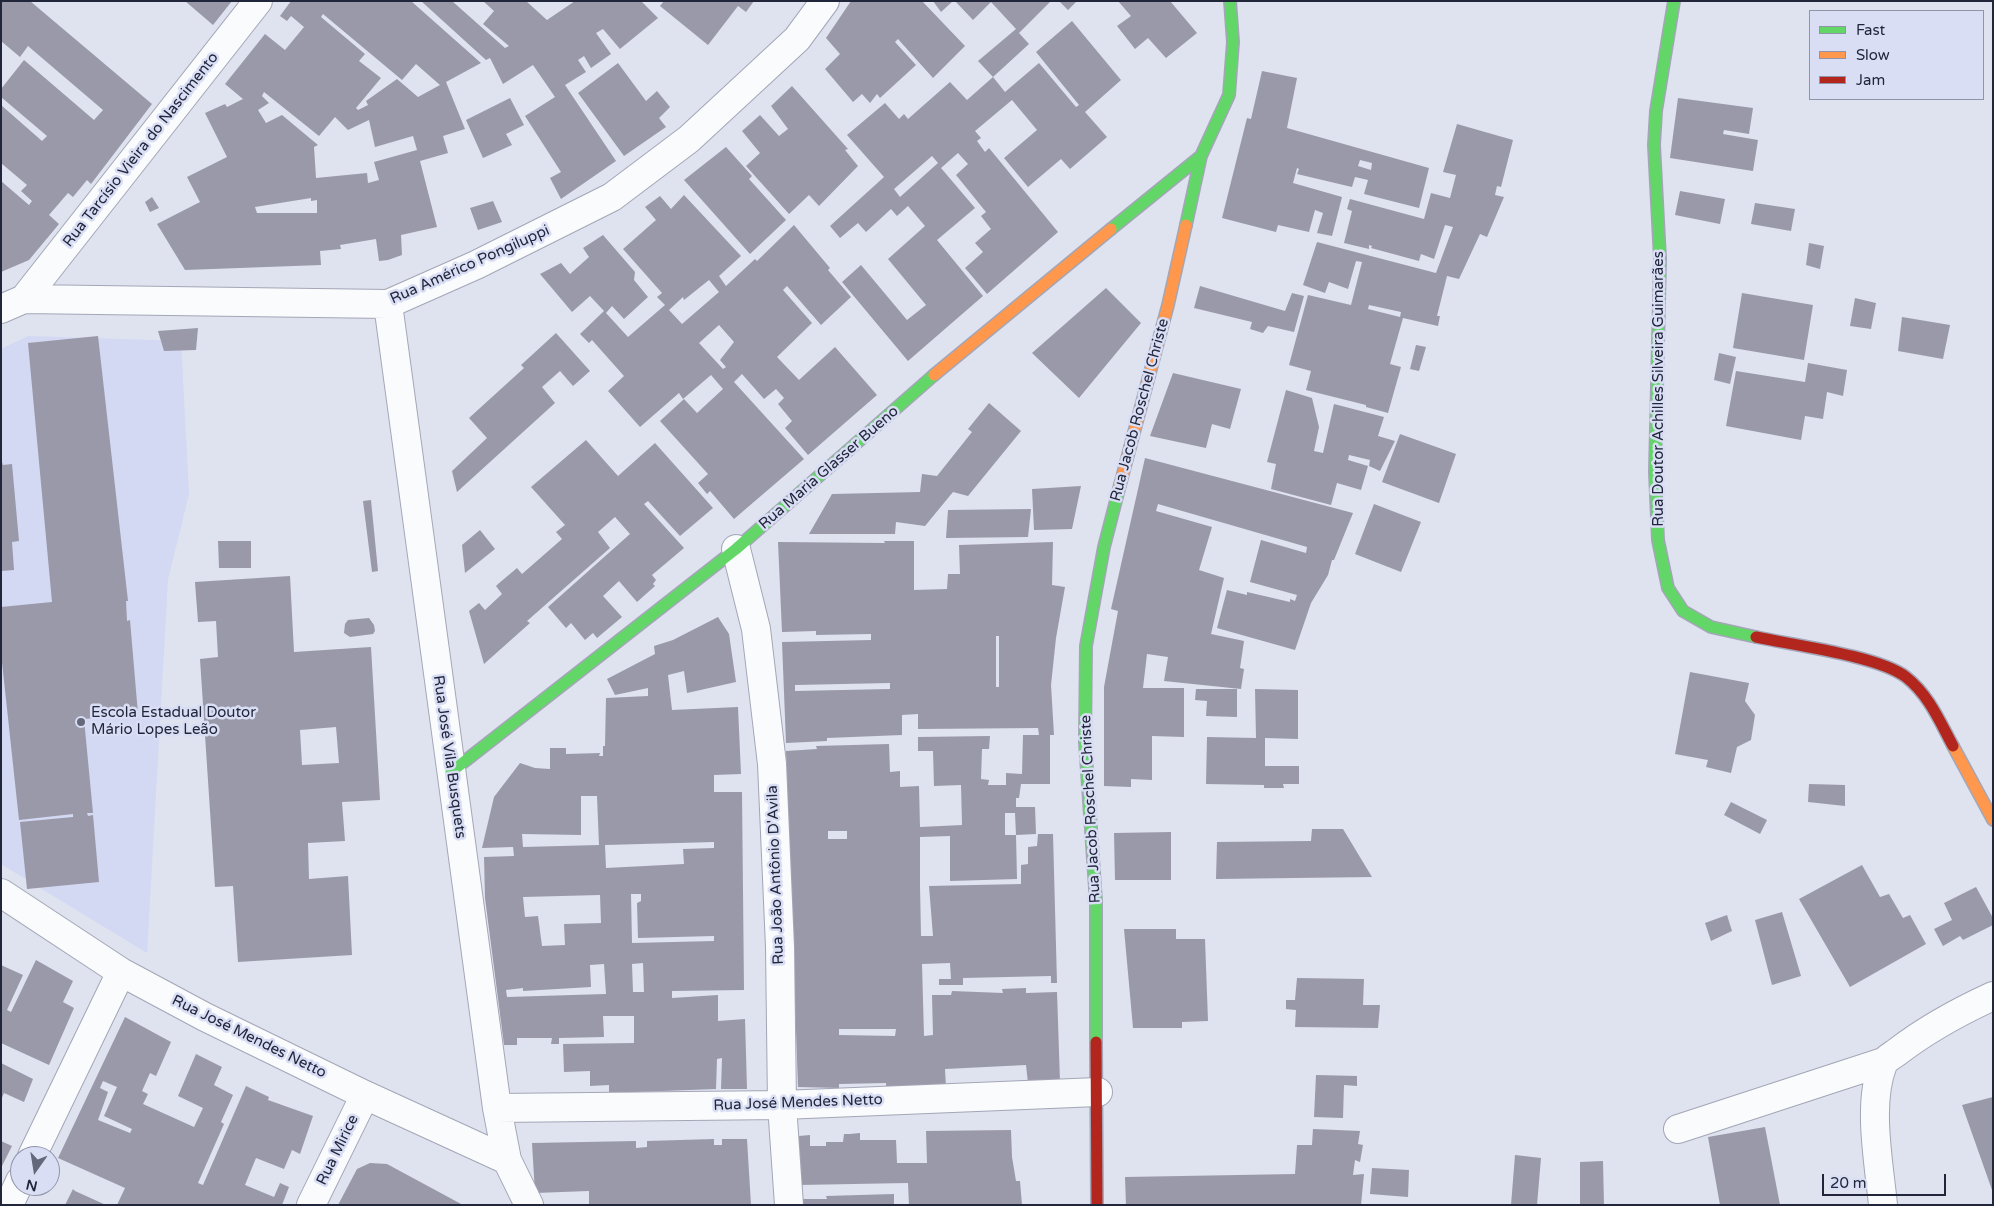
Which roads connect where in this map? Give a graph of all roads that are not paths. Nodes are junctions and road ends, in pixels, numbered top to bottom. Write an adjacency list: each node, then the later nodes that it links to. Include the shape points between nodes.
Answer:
1 (258, 1): 6 (street, Rua Tarcísio Vieira do Nascimento)
2 (825, 1): 7 (street, Rua Américo Pongiluppi, via 797,39 689,139 612,197 476,265)
3 (1230, 1): 5 (street, via 1234,42 1229,95)
4 (1674, 1): 10 (street, Rua Doutor Achilles Silveira Guimarães, via 1656,111 1654,145 1660,259 1655,472 1658,540 1668,588 1683,611 1711,627 1878,663 1906,677 1930,701)
5 (1201, 156): 8 (street, Rua Maria Glasser Bueno, via 979,336); 15 (street, Rua Jacob Roschel Christe, via 1168,305 1104,547 1086,646 1085,742 1096,902)
6 (13, 304): 7 (street, Rua Américo Pongiluppi)
7 (388, 304): 9 (street, Rua José Vila Busquets)
8 (736, 549): 9 (street, Rua Maria Glasser Bueno); 17 (street, Rua João Antônio D'Avila, via 756,629 772,764 780,947)
9 (451, 772): 18 (street, Rua José Vila Busquets)
10 (1993, 820)
11 (1, 893): 12 (street, Rua José Mendes Netto)
12 (121, 972): 16 (street, Rua José Mendes Netto); 20 (street)
13 (1993, 996): 14 (street, via 1956,1012)
14 (1884, 1062): 19 (street); 26 (street, via 1875,1115)
15 (1098, 1092): 17 (street, Rua José Mendes Netto); 25 (street, Rua Jacob Roschel Christe)
16 (365, 1095): 21 (street, Rua José Mendes Netto); 22 (street, Rua Mirice)
17 (782, 1105): 18 (street, Rua José Mendes Netto); 24 (street, Rua João Antônio D'Avila)
18 (497, 1108): 21 (street, Rua José Vila Busquets)
19 (1678, 1130)
20 (37, 1146)
21 (507, 1160): 23 (street, Rua José Vila Busquets)
22 (311, 1205)
23 (528, 1205)
24 (789, 1205)
25 (1097, 1205)
26 (1883, 1205)

